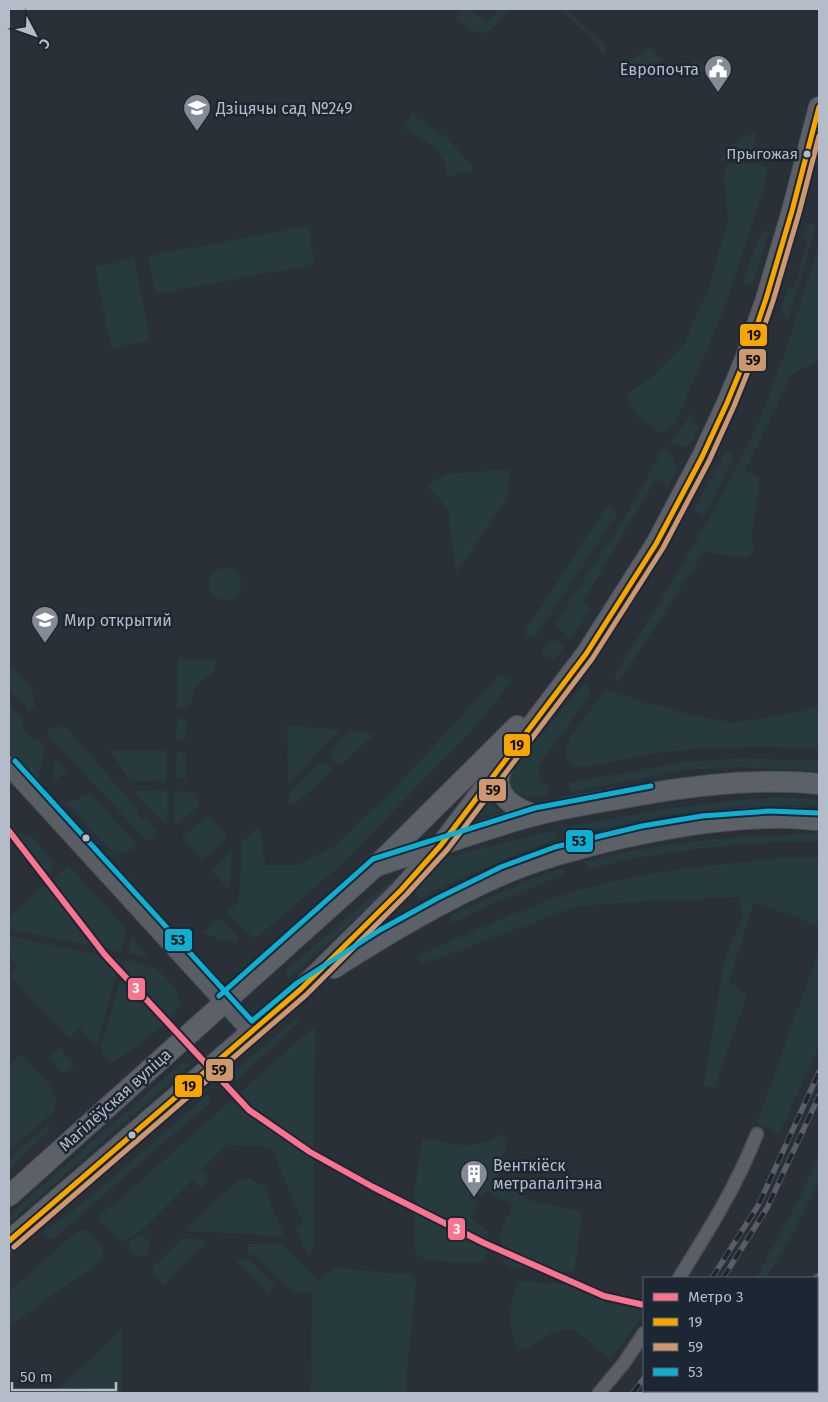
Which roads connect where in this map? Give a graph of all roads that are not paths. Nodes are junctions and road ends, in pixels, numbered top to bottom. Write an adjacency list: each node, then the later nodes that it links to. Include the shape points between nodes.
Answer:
1 (819, 107): 2 (main road, Магілёўская вуліца, via 766,299 727,403 656,544 596,639)
2 (570, 673): 3 (main road, Магілёўская вуліца); 9 (main road, Магілёўская вуліца)
3 (506, 757): 6 (main road, via 499,778 502,794 514,807); 8 (main road, Магілёўская вуліца)
4 (9, 766): 11 (main road)
5 (819, 784): 6 (main road, via 737,783 689,788)
6 (537, 815): 8 (main road)
7 (819, 820): 10 (main road, via 771,818 703,823 644,833 558,854 504,874 441,905 384,936)
8 (441, 845): 9 (main road); 10 (main road, Магілёўская вуліца, via 401,890)
9 (376, 866): 11 (main road, Магілёўская вуліца)
10 (301, 989): 12 (main road, Магілёўская вуліца)
11 (224, 1002): 12 (main road); 14 (main road, Магілёўская вуліца)
12 (251, 1032): 15 (main road, Магілёўская вуліца)
13 (757, 1134): 16 (street, via 731,1193)
14 (9, 1196)
15 (9, 1241)
16 (680, 1277)
17 (643, 1334): 18 (street)
18 (599, 1393)

